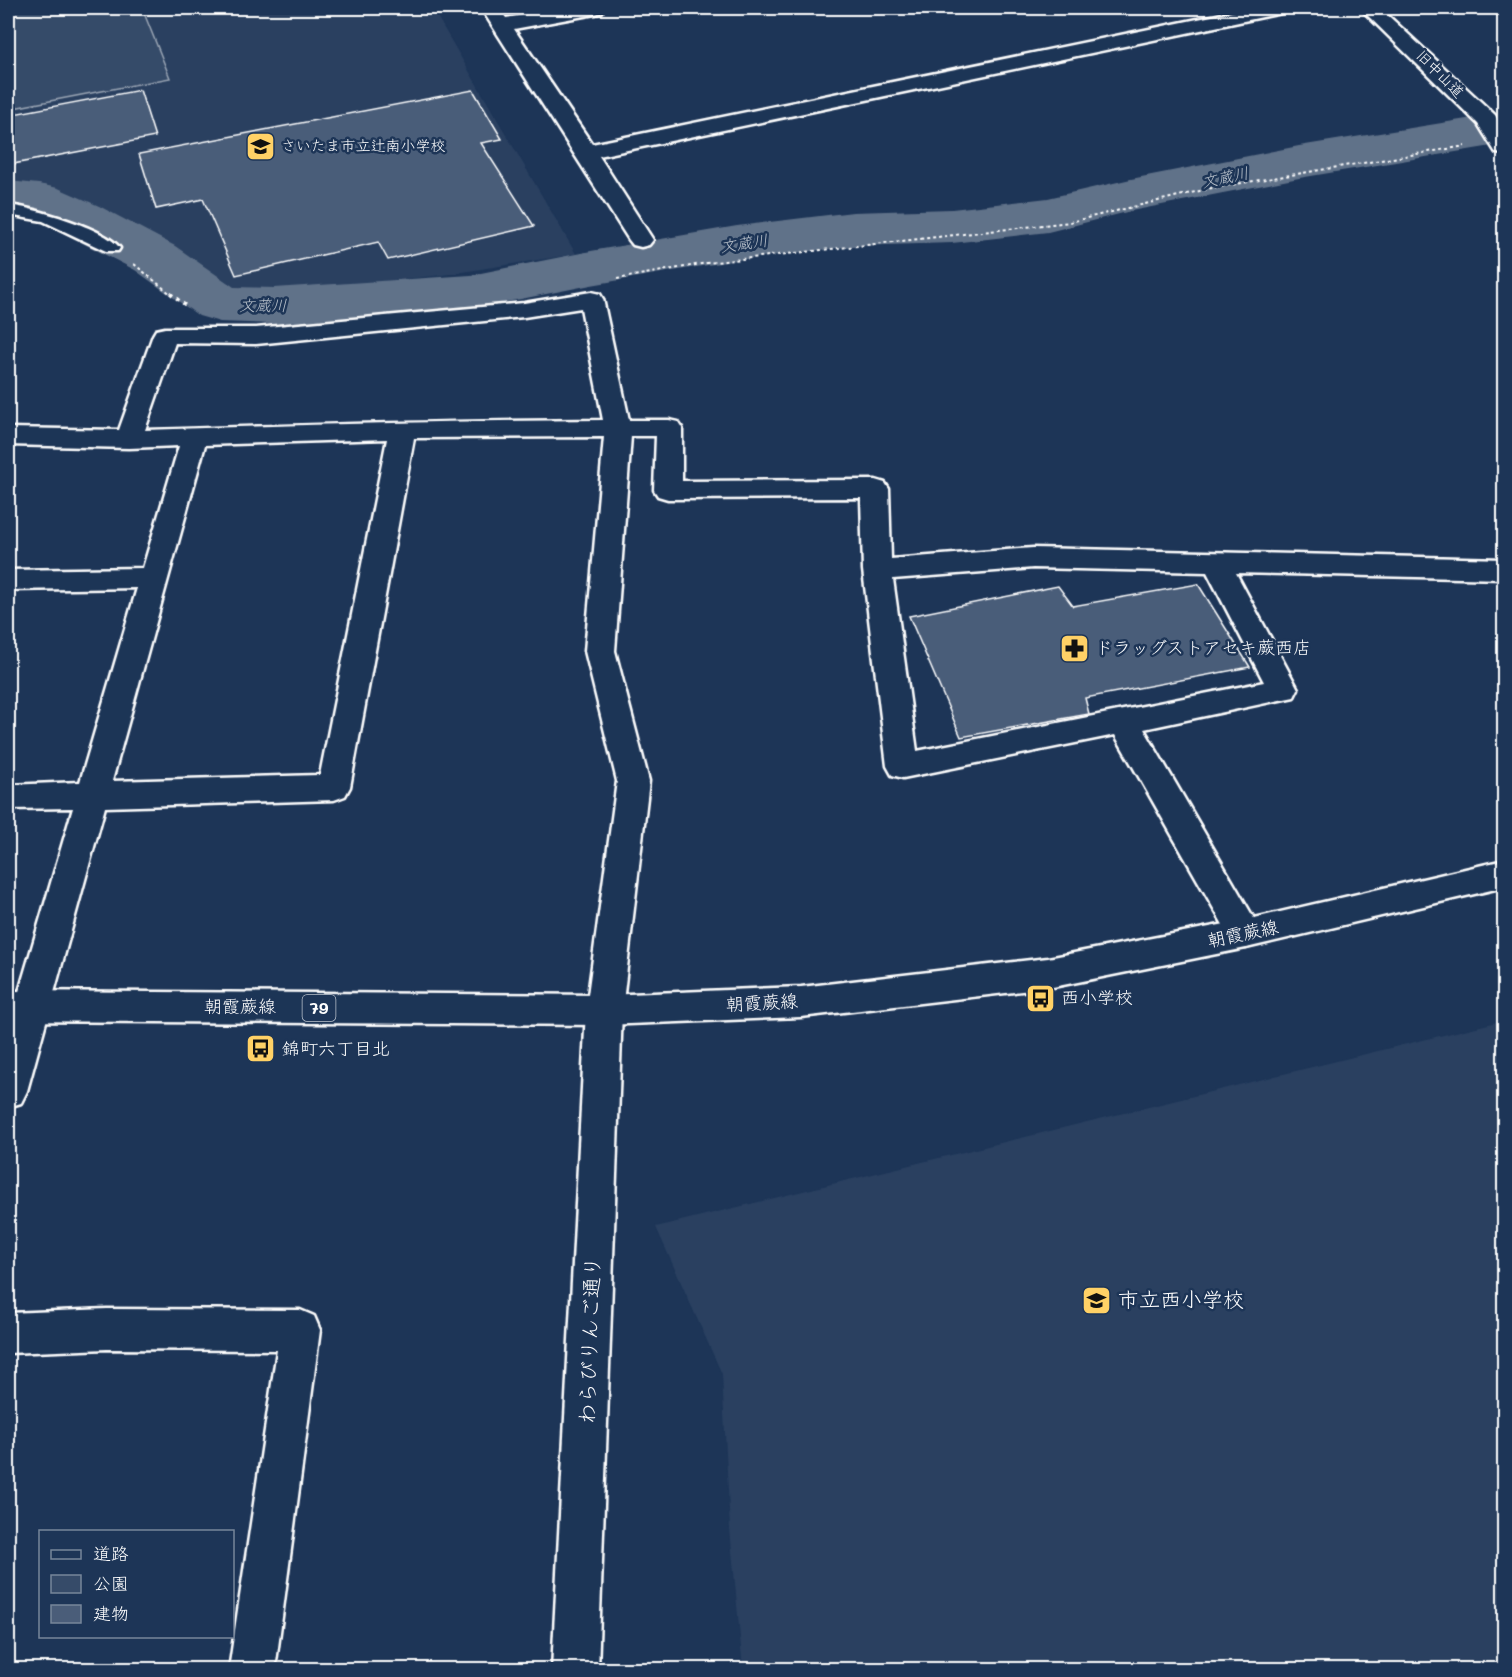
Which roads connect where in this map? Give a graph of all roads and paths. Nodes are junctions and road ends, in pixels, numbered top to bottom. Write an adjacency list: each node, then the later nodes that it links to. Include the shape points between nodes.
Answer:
1 (595, 8): 4 (street)
2 (1277, 8): 6 (street)
3 (1369, 8): 5 (street, 旧中山道)
4 (495, 16): 6 (street)
5 (1499, 137): 10 (path, via 1212,188 1071,222 707,263)
6 (586, 152): 8 (street)
7 (8, 210): 9 (lane, via 25,210 66,224)
8 (640, 240)
9 (112, 248): 11 (path)
10 (614, 280)
11 (191, 310)
12 (618, 428): 13 (street); 16 (street, わらびりんご通り, via 591,299 524,310 256,336 165,335); 19 (street, via 669,428 668,490 874,489); 28 (street, わらびりんご通り, via 600,651 633,781)
13 (402, 430): 14 (street); 23 (street, via 334,787)
14 (195, 435): 16 (street); 20 (street)
15 (8, 436): 16 (street)
16 (129, 439)
17 (1216, 562): 18 (street); 19 (street, via 1033,558); 22 (street, via 1283,689)
18 (1504, 569)
19 (877, 570): 22 (street, via 903,766)
20 (154, 578): 21 (street); 23 (street)
21 (8, 580)
22 (1124, 721): 26 (street)
23 (93, 795): 24 (street); 27 (street)
24 (8, 797)
25 (1504, 874): 26 (street, 朝霞蕨線 / 79)
26 (1246, 934): 28 (street, 朝霞蕨線 / 79, via 1048,973 801,1002)
27 (20, 1006): 28 (street, 朝霞蕨線 / 79); 29 (street)
28 (604, 1010): 32 (street, わらびりんご通り)
29 (8, 1091)
30 (8, 1333): 31 (street, via 300,1330)
31 (252, 1670)
32 (575, 1670)

